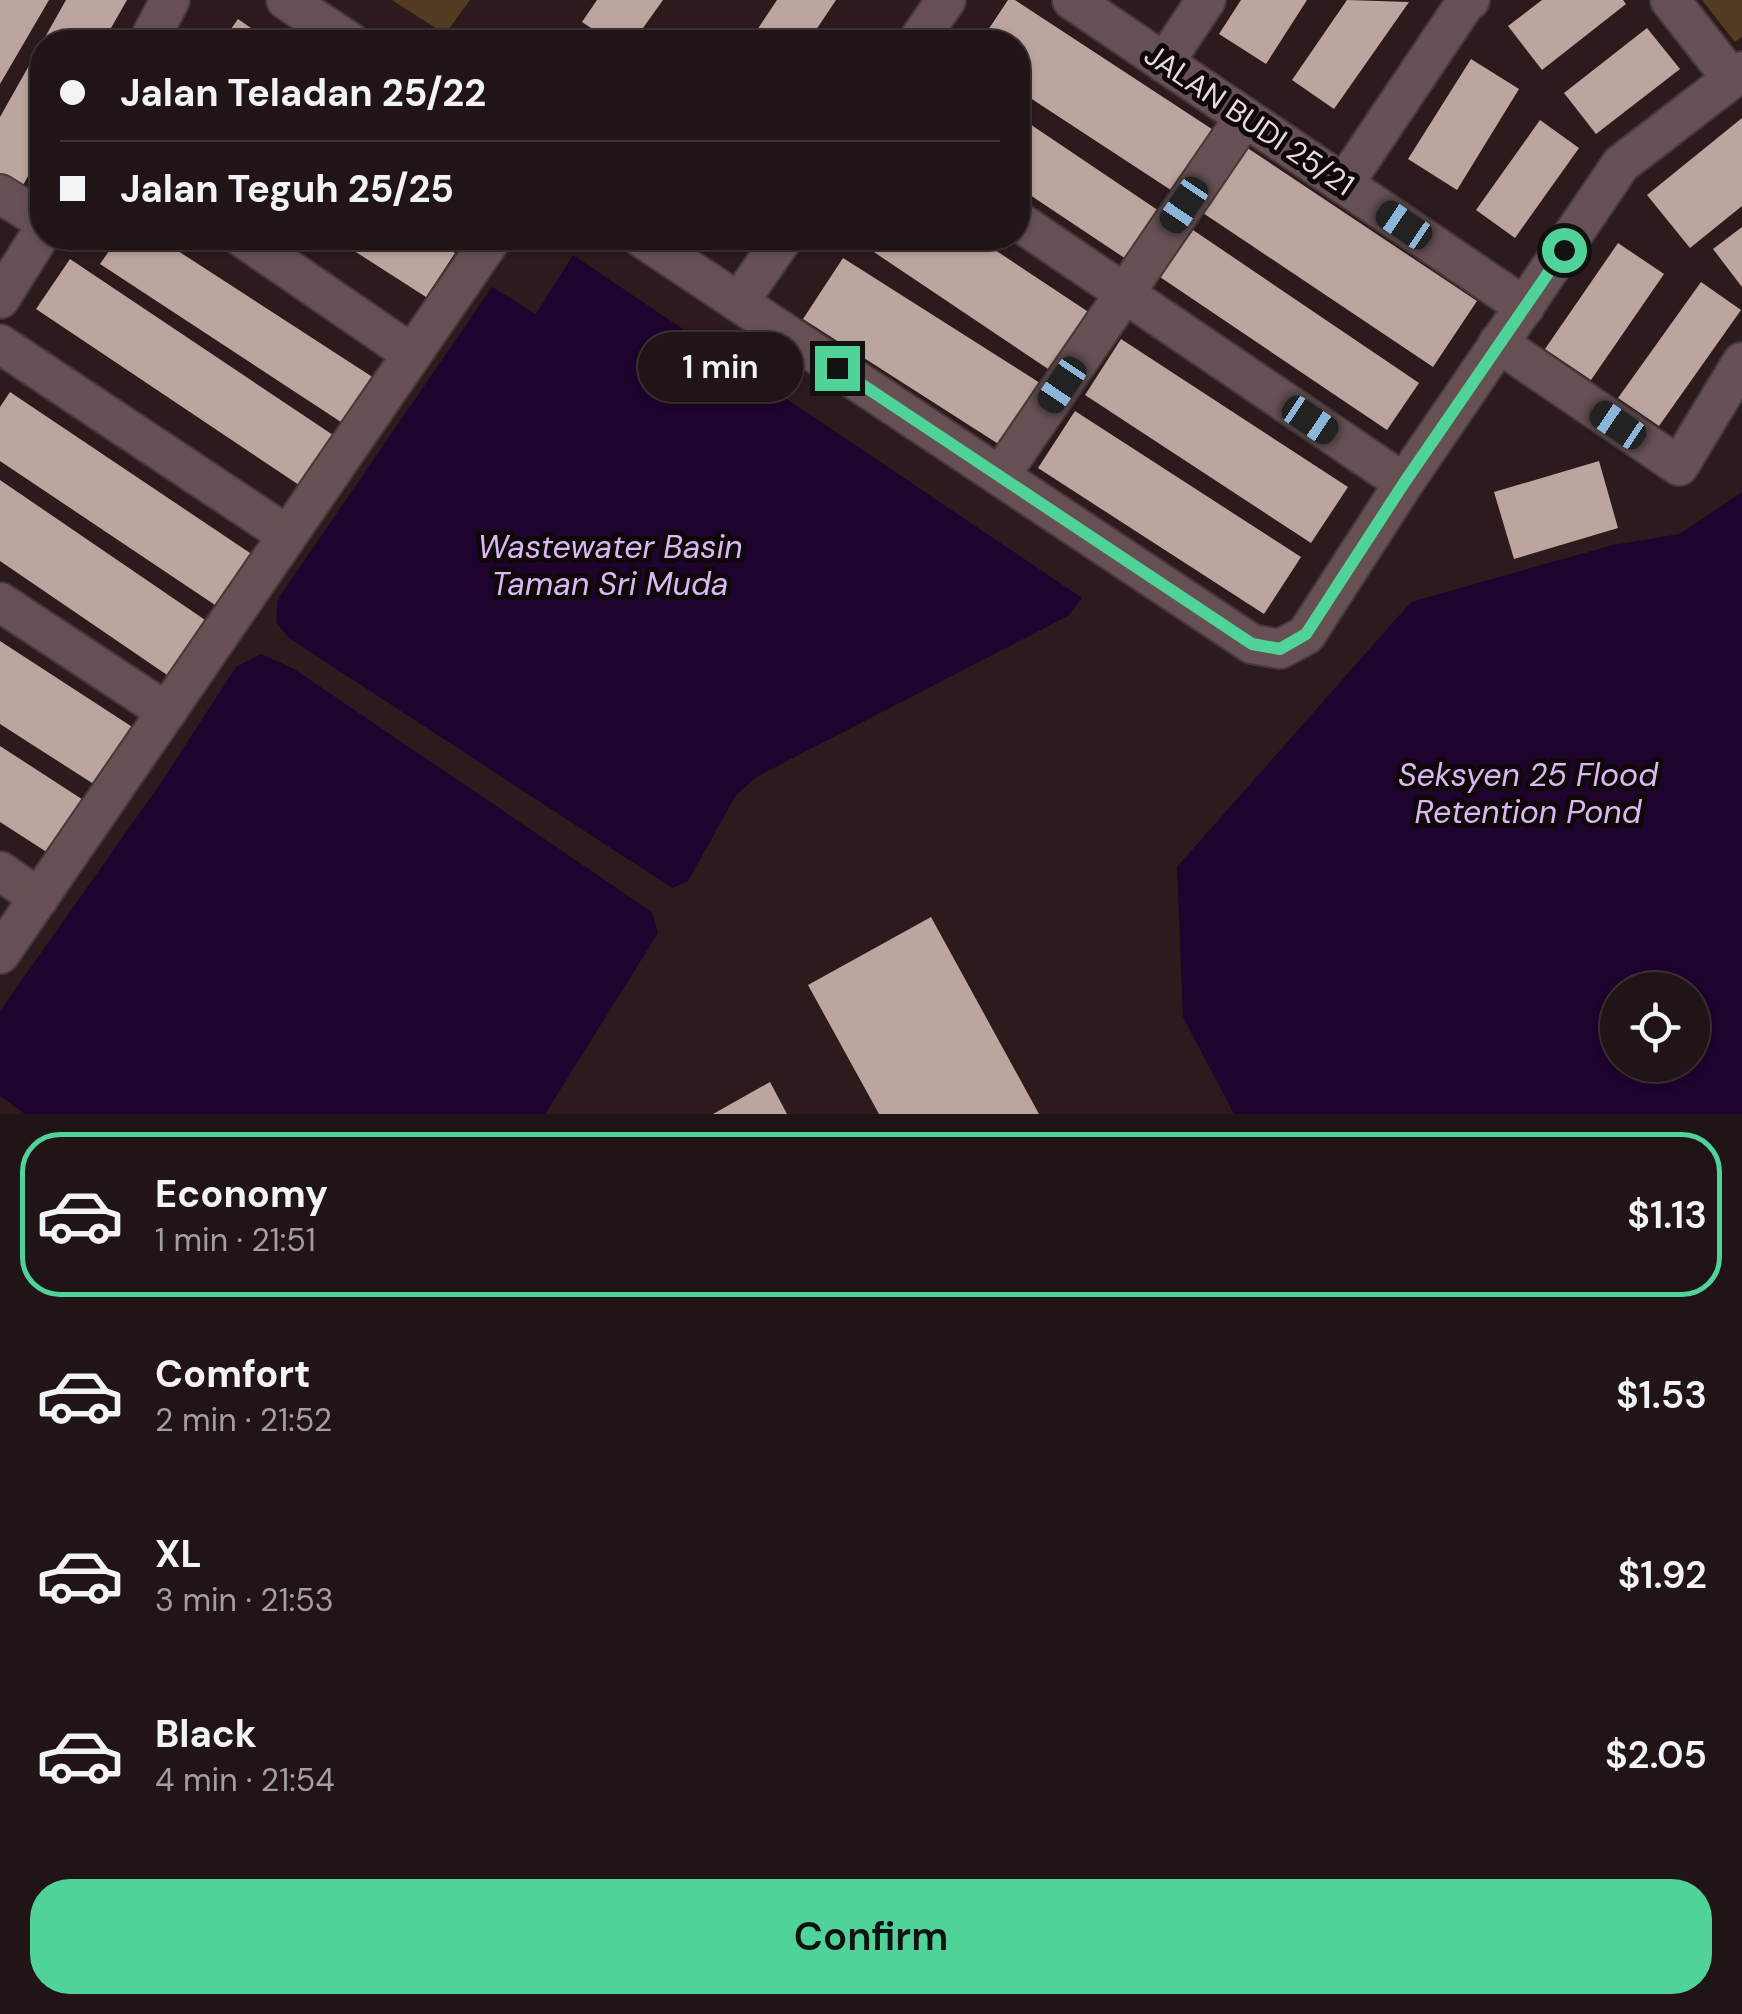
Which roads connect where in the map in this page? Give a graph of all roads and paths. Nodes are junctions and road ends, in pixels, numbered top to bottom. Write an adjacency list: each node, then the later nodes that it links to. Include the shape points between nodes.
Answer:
1 (170, 0): 8 (street)
2 (286, 0): 9 (street)
3 (946, 0): 10 (street)
4 (1072, 0): 11 (street, JALAN BUDI 25/21)
5 (1206, 0): 11 (street)
6 (1470, 0): 14 (street)
7 (1670, 0): 12 (street)
8 (154, 30)
9 (332, 30)
10 (925, 30)
11 (1164, 62): 13 (street, JALAN BUDI 25/21)
12 (1737, 75): 26 (street, via 1621,164)
13 (1245, 117): 14 (street, JALAN BUDI 25/21); 23 (street)
14 (1344, 184): 26 (street, JALAN BUDI 25/21)
15 (0, 194): 16 (street)
16 (30, 213)
17 (1030, 230): 23 (street)
18 (31, 250): 24 (street)
19 (260, 250): 29 (street)
20 (484, 250): 29 (street)
21 (660, 250): 25 (street)
22 (776, 250): 25 (street)
23 (1124, 294): 31 (street); 32 (street)
24 (0, 299)
25 (739, 302): 31 (street)
26 (1525, 307): 27 (street)
27 (1498, 342): 30 (street, via 1678,466); 32 (street)
28 (0, 344): 33 (street)
29 (412, 354): 33 (street)
30 (1742, 362)
31 (1000, 476): 32 (street, via 1252,644 1280,649 1306,634)
32 (1404, 483)
33 (287, 535): 35 (street)
34 (0, 602): 35 (street)
35 (167, 712): 37 (street)
36 (0, 871): 37 (street)
37 (39, 898): 38 (street)
38 (0, 954)

